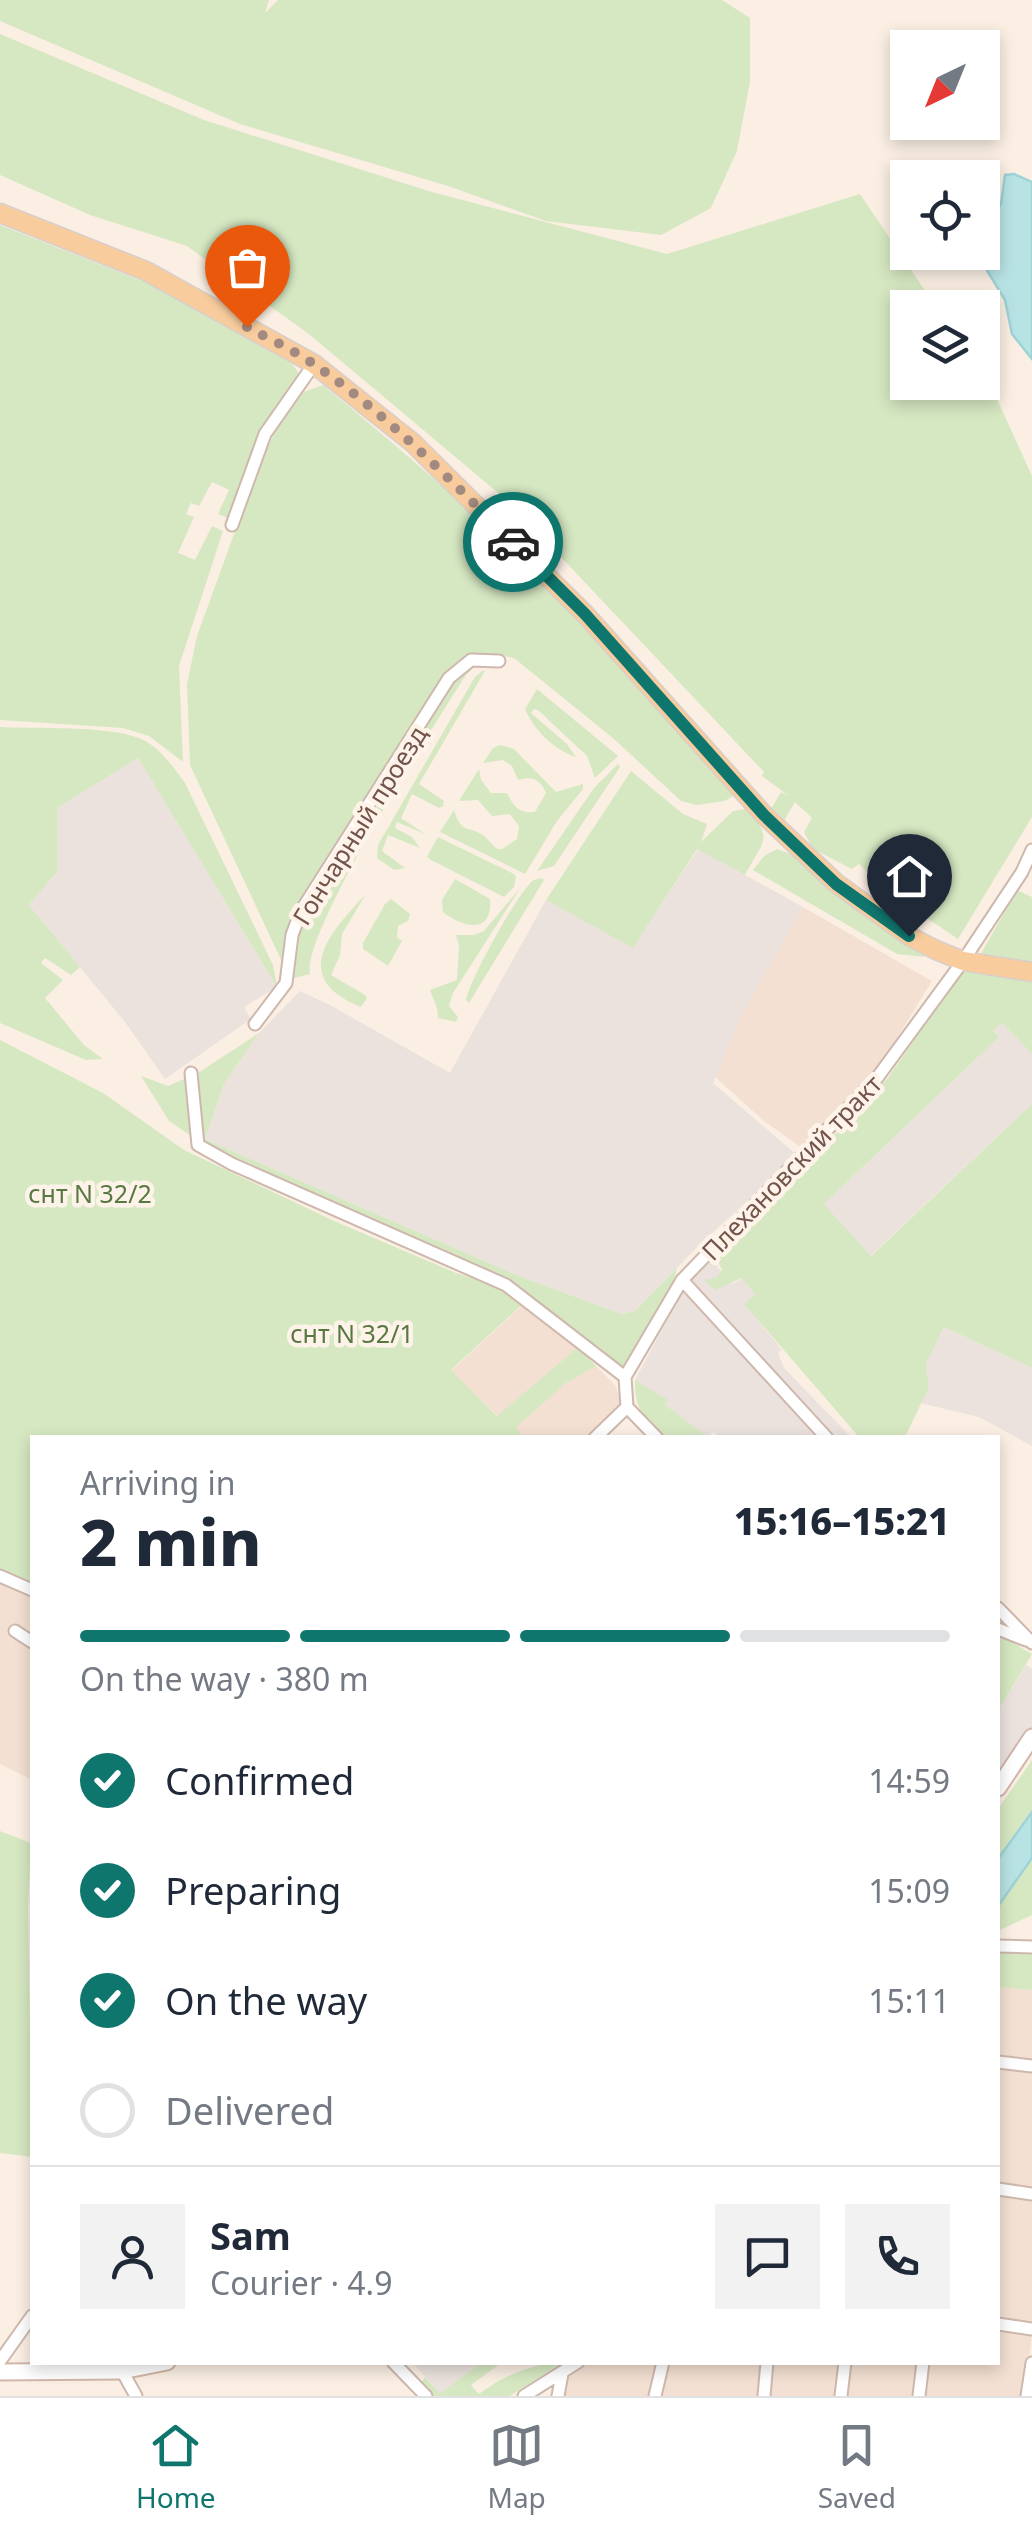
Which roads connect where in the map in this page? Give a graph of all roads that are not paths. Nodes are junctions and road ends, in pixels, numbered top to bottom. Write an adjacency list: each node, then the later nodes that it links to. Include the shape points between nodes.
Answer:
1 (0, 214): 2 (main road, via 146,271)
2 (314, 364): 3 (street, via 264,434); 6 (main road, via 413,444 585,614 764,815 836,884 909,936)
3 (232, 525)
4 (498, 661): 8 (street, Гончарный проезд, via 471,660 449,678 301,911 286,983)
5 (1032, 850): 6 (street, Плехановский тракт)
6 (963, 961): 7 (main road); 10 (street, Плехановский тракт, via 878,1078)
7 (1032, 972)
8 (255, 1024)
9 (191, 1073): 11 (street, via 198,1145 506,1285)
10 (682, 1280): 11 (street, Плехановский тракт); 15 (street)
11 (625, 1377): 12 (street)
12 (628, 1407): 13 (street); 14 (street)
13 (599, 1435)
14 (654, 1435)
15 (824, 1435)
16 (0, 1576): 17 (street)
17 (30, 1589)
18 (1000, 1610): 22 (street)
19 (1000, 1630): 22 (street)
20 (15, 1631): 21 (street)
21 (30, 1641)
22 (1031, 1642)
23 (1032, 1737): 24 (street)
24 (1000, 1785)
25 (1000, 1946): 26 (street)
26 (1032, 1947)
27 (1000, 2062): 28 (street)
28 (1032, 2066)
29 (1000, 2189): 30 (street)
30 (1032, 2194)
31 (30, 2319): 34 (street)
32 (1000, 2324): 33 (street)
33 (1032, 2328)
34 (0, 2361)
35 (1032, 2363): 54 (street)
36 (153, 2365): 43 (street)
37 (396, 2365): 47 (street)
38 (574, 2365): 45 (street)
39 (662, 2365): 50 (street)
40 (768, 2365): 51 (street)
41 (845, 2365): 52 (street)
42 (923, 2365): 53 (street)
43 (122, 2371): 44 (street); 46 (street)
44 (0, 2372)
45 (562, 2374): 48 (street); 49 (street)
46 (136, 2396)
47 (426, 2396)
48 (524, 2396)
49 (558, 2396)
50 (656, 2396)
51 (764, 2396)
52 (841, 2396)
53 (918, 2396)
54 (1027, 2396)

